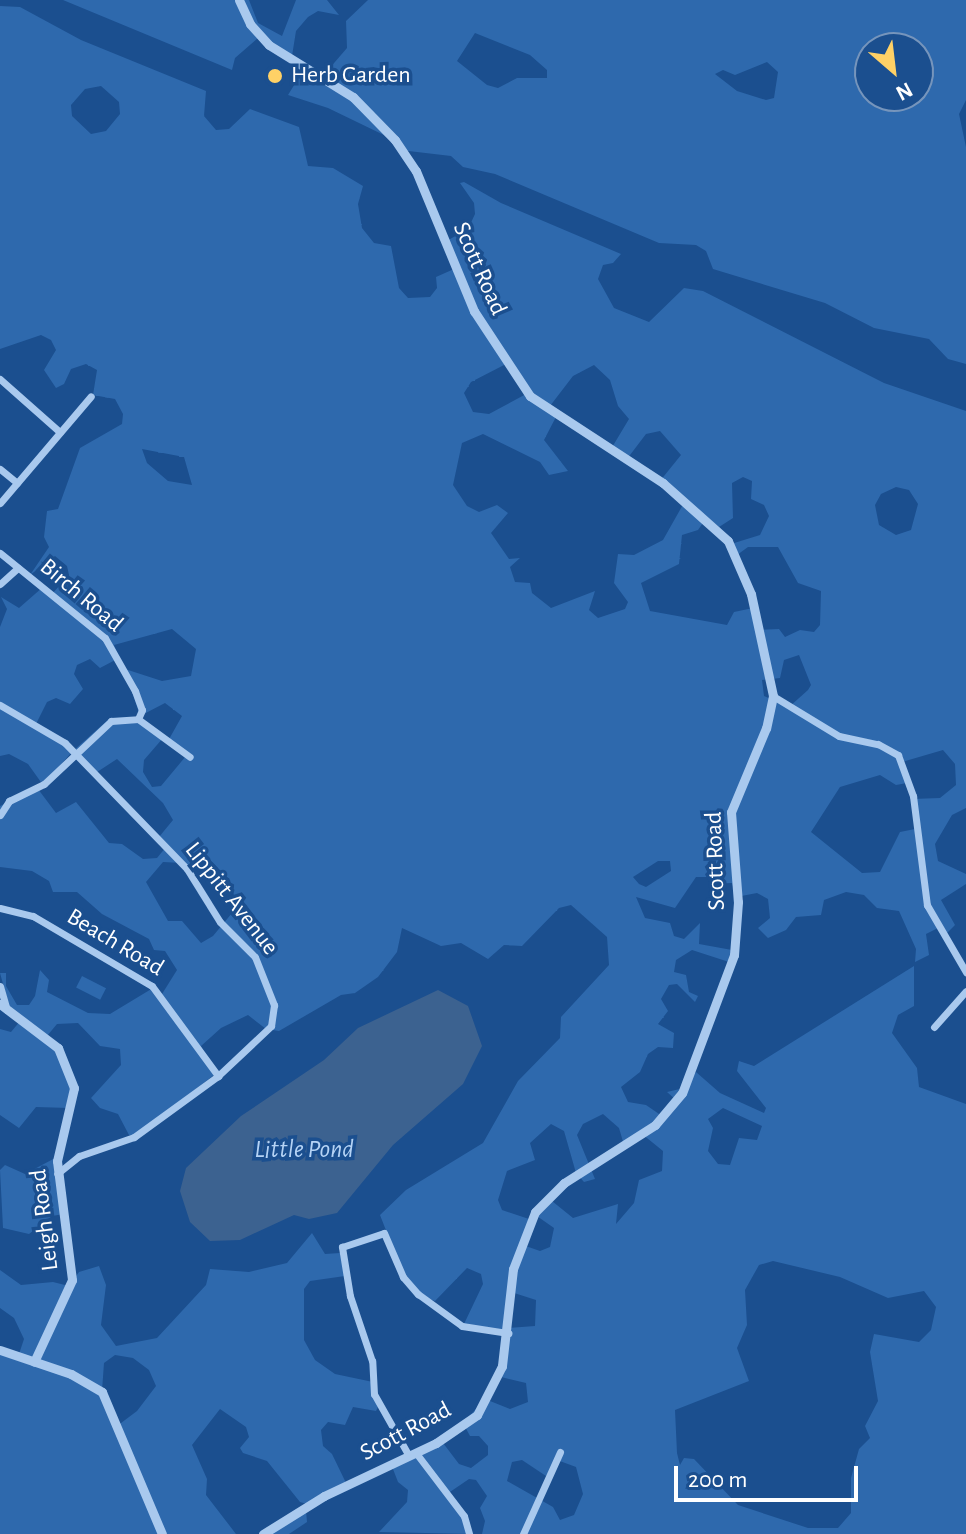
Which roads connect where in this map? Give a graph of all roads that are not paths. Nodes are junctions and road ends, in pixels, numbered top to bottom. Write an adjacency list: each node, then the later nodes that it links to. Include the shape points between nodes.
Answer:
1 (239, 0): 11 (street, Scott Road, via 250,24 269,45 353,97 406,154 474,311 530,396 663,483 728,541 751,594)
2 (0, 379): 4 (street)
3 (91, 396): 4 (street)
4 (60, 432): 6 (street)
5 (0, 469): 6 (street)
6 (17, 483): 7 (street)
7 (0, 503)
8 (0, 553): 9 (street, Birch Road)
9 (18, 568): 10 (street); 13 (street, Birch Road, via 111,645 138,699)
10 (0, 584)
11 (773, 696): 18 (street, via 839,736 878,744 898,755 913,796 927,905); 25 (street, Scott Road, via 766,728 735,796 736,946 695,1068 664,1118 564,1183 535,1212 513,1269)
12 (0, 705): 14 (street, Lippitt Avenue, via 59,738)
13 (138, 719): 14 (street, via 104,724); 15 (street)
14 (73, 752): 16 (street, via 44,784 9,801); 23 (street, Lippitt Avenue, via 187,869 220,922 261,968 275,1016 260,1038)
15 (190, 757)
16 (0, 815)
17 (0, 908): 23 (street, Beach Road, via 33,916 152,986)
18 (966, 972)
19 (0, 986): 21 (street)
20 (966, 991): 22 (street)
21 (4, 1007): 24 (street, Leigh Road, via 52,1043 72,1075 74,1092)
22 (934, 1027)
23 (218, 1076): 24 (street, Lippitt Avenue, via 134,1137 79,1156)
24 (57, 1174): 27 (street, Leigh Road, via 72,1280)
25 (508, 1333): 29 (street, Scott Road, via 499,1376 485,1406 450,1435); 29 (street, via 462,1326 418,1294 403,1277 384,1233 342,1247 372,1361 374,1394)
26 (0, 1350): 27 (street)
27 (34, 1362): 30 (street, via 86,1381 107,1400)
28 (560, 1452): 33 (street)
29 (413, 1454): 31 (street, Scott Road, via 324,1496); 32 (street, via 464,1516)
30 (162, 1534)
31 (263, 1534)
32 (469, 1534)
33 (523, 1534)

